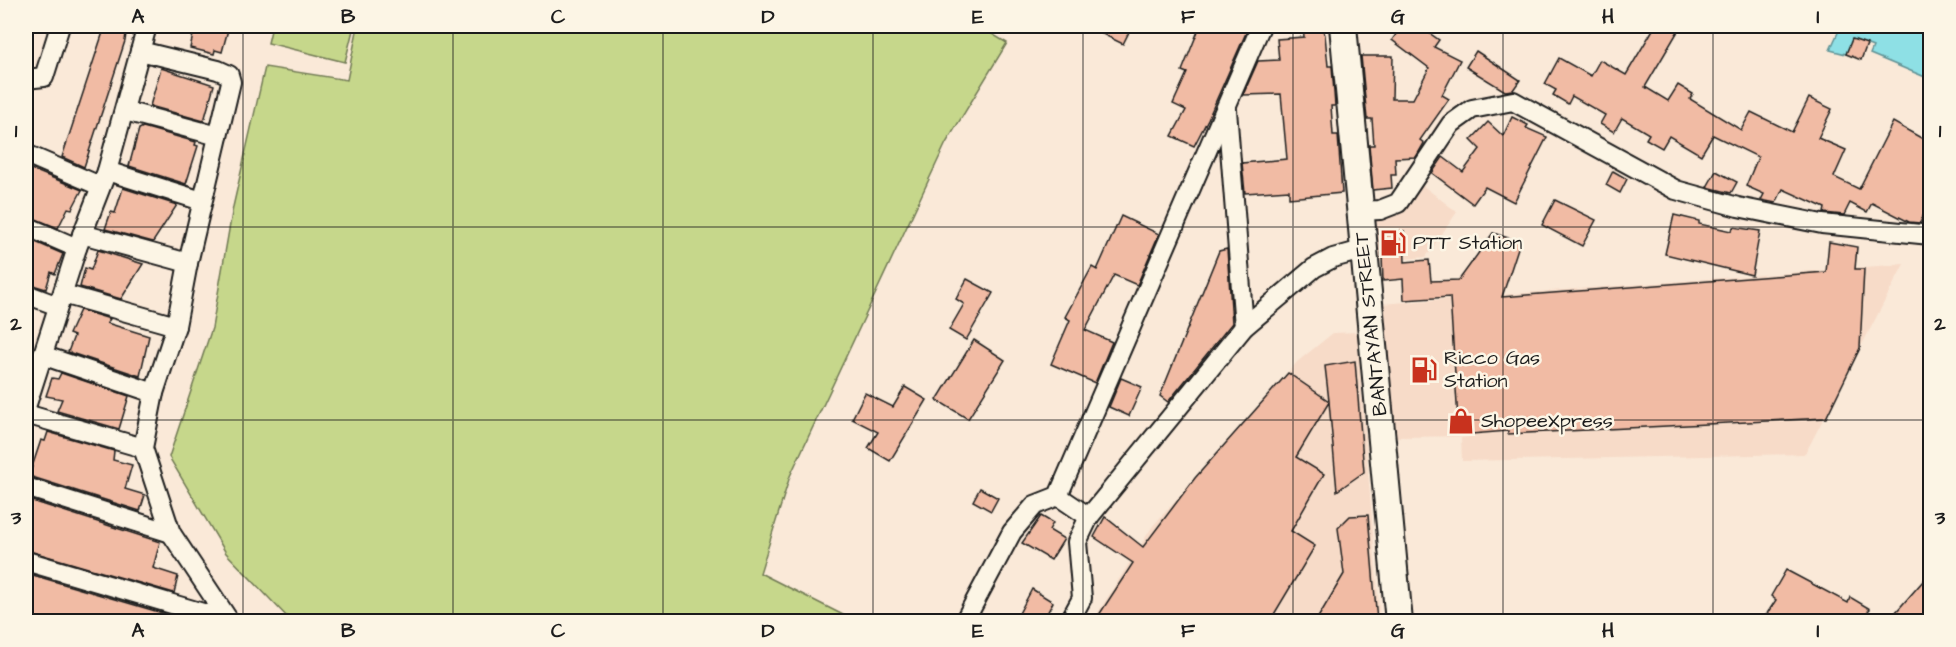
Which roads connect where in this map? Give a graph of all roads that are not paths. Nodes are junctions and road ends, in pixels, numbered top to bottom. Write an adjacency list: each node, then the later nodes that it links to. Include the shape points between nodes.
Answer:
1 (60, 26): 6 (street, via 44,77)
2 (147, 26): 5 (street)
3 (1261, 26): 7 (street)
4 (1343, 26): 13 (main road, BANTAYAN STREET)
5 (140, 51): 8 (street); 9 (street, via 229,75 231,82)
6 (26, 79)
7 (1226, 105): 22 (street); 30 (street)
8 (124, 111): 9 (street); 11 (street)
9 (218, 136): 12 (street)
10 (26, 154): 11 (street)
11 (103, 179): 12 (street); 16 (street)
12 (202, 201): 18 (street)
13 (1360, 211): 15 (street, via 1380,210 1398,203 1451,124 1472,109 1513,101 1676,190 1822,224); 17 (main road, BANTAYAN STREET)
14 (26, 226): 16 (street)
15 (1930, 235)
16 (80, 241): 18 (street); 20 (street)
17 (1362, 250): 22 (street, via 1314,268); 37 (main road, BANTAYAN STREET)
18 (188, 263): 21 (street)
19 (26, 294): 20 (street)
20 (60, 300): 21 (street); 23 (street)
21 (176, 326): 25 (street)
22 (1244, 327): 31 (street)
23 (42, 356): 24 (street); 25 (street)
24 (31, 373): 26 (street)
25 (154, 393): 28 (street)
26 (26, 407)
27 (26, 414): 28 (street)
28 (143, 448): 32 (street)
29 (26, 487): 32 (street)
30 (1058, 496): 31 (street); 35 (street, via 1035,506 1012,531)
31 (1089, 517): 36 (street, via 1077,542 1082,598)
32 (171, 533): 34 (street)
33 (26, 561): 34 (street)
34 (230, 621)
35 (964, 621)
36 (1069, 621)
37 (1399, 621)

